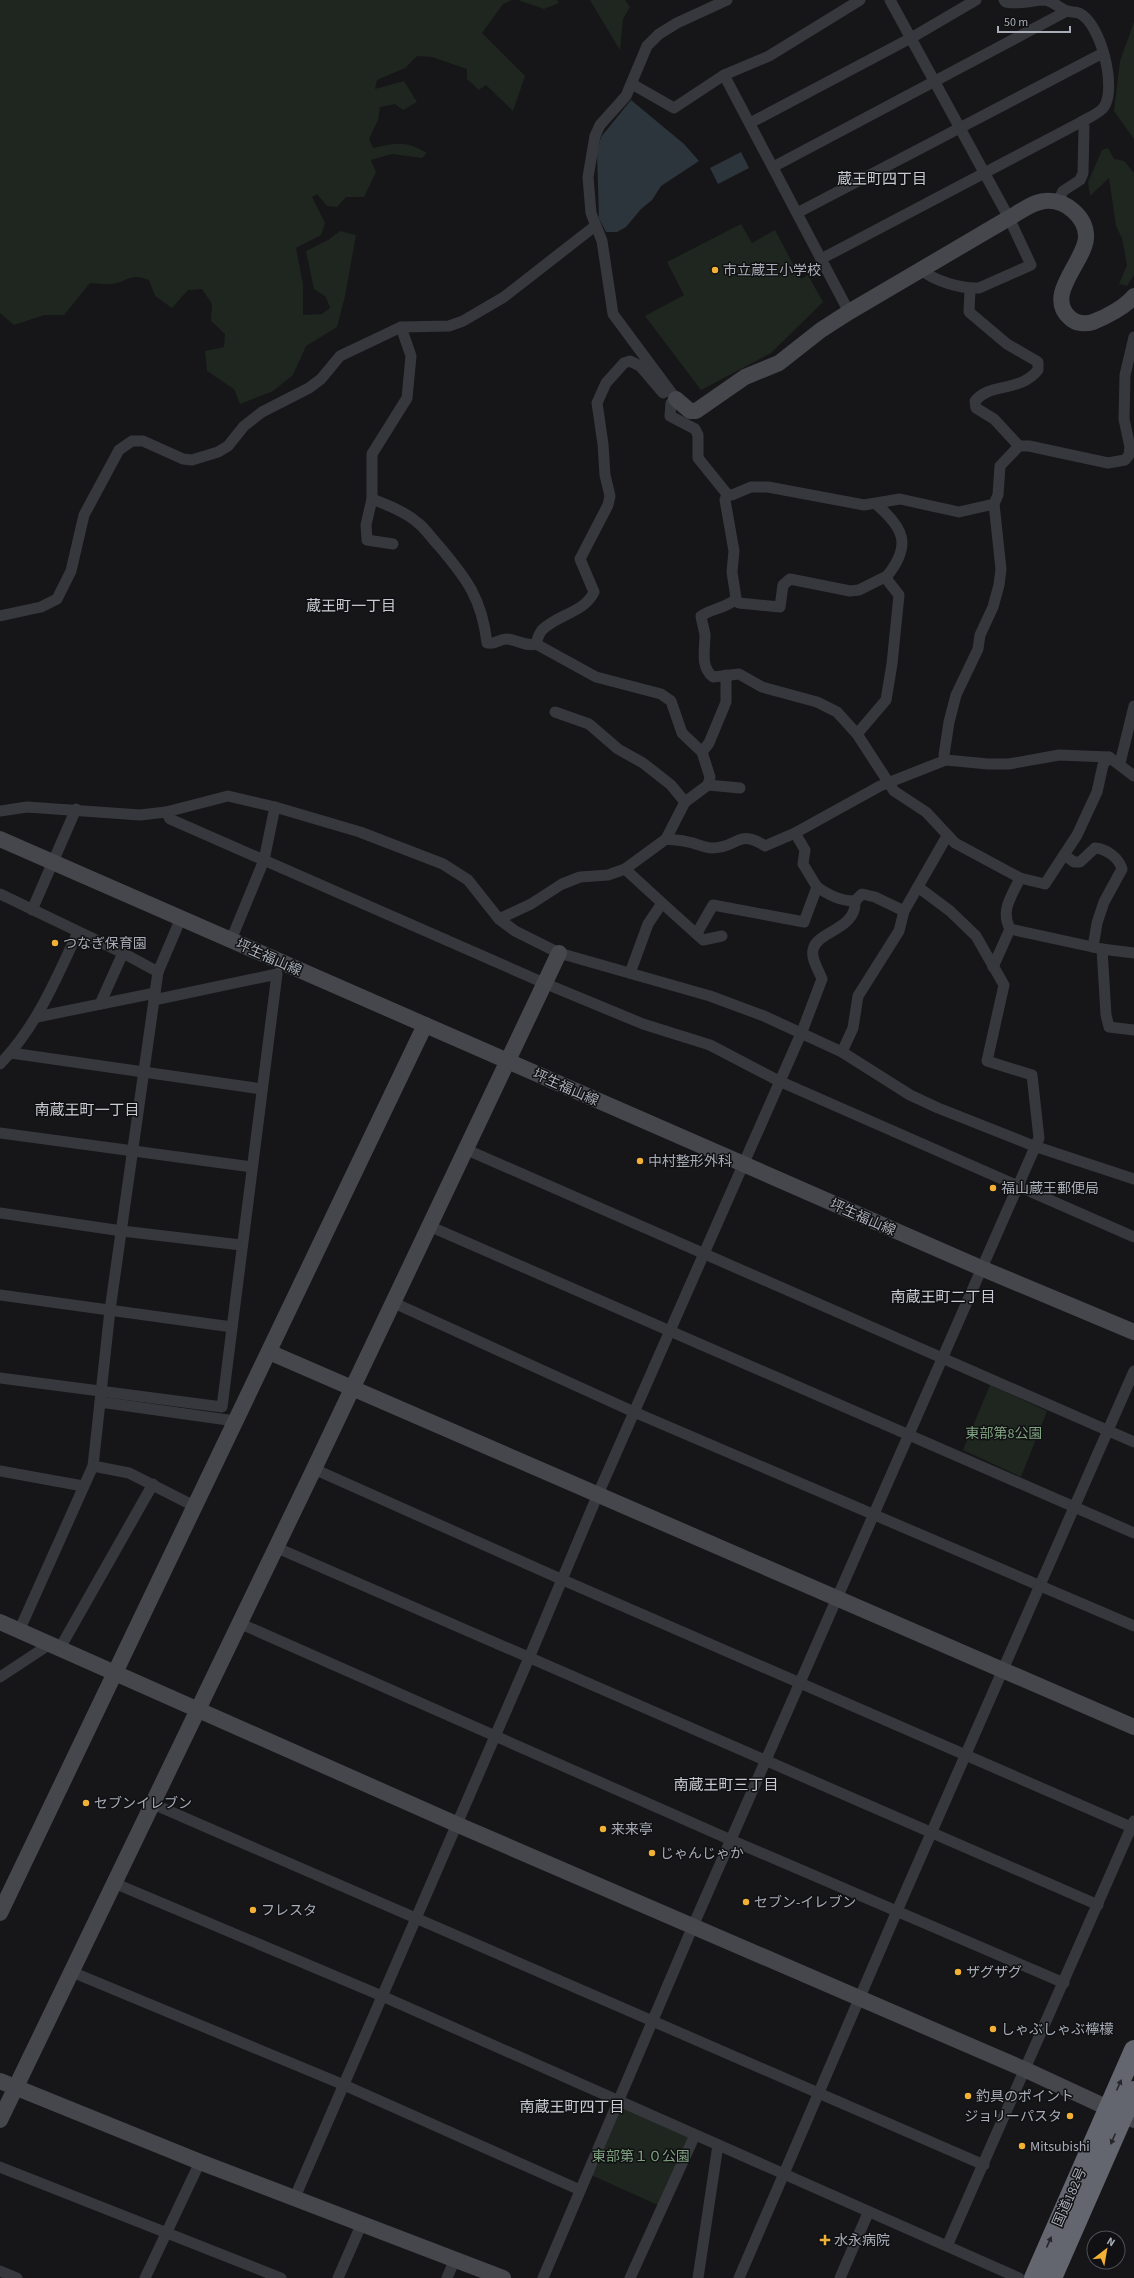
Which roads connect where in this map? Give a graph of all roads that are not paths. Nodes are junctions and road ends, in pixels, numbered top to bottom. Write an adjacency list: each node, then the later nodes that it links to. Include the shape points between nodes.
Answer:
1 (727, 0): 11 (street, via 659,34 647,46)
2 (860, 0): 9 (street, via 769,56)
3 (890, 0): 7 (street)
4 (976, 0): 7 (street)
5 (1004, 0): 6 (street, via 1019,4 1046,0)
6 (1067, 11): 8 (street, via 1080,14 1090,24 1099,38); 10 (street)
7 (911, 38): 10 (street); 13 (street)
8 (1103, 53): 12 (street, via 1110,80 1109,95 1104,108); 14 (street)
9 (724, 75): 11 (street, via 674,108); 13 (street)
10 (934, 82): 14 (street); 15 (street)
11 (632, 84): 20 (street, via 626,96 600,125 595,136 588,177 591,213)
12 (1082, 122): 16 (street); 17 (street, via 1083,173 1080,180 1063,191)
13 (750, 123): 15 (street)
14 (959, 127): 16 (street); 18 (street)
15 (773, 167): 18 (street)
16 (985, 174): 19 (street); 21 (street)
17 (1056, 203): 19 (street, via 1046,201 1035,204); 24 (street, via 1077,213 1083,223 1086,237 1083,250 1061,295 1064,314 1073,321 1089,323 1105,318)
18 (797, 213): 21 (street)
19 (1009, 218): 22 (street); 23 (street, via 1031,265)
20 (595, 226): 26 (street, via 504,297 463,321 449,326); 28 (street, via 602,242 613,314)
21 (821, 259): 25 (street)
22 (921, 269): 23 (street, via 928,276); 25 (street)
23 (970, 289): 29 (street, via 969,312 1007,344 1038,362 1038,370 1032,378 1016,386 988,391 975,400 976,408 994,419)
24 (1134, 296)
25 (849, 312): 28 (street, via 779,363 745,377 696,411 690,411)
26 (402, 327): 31 (street, via 411,356 407,398 372,454); 37 (street, via 340,356 321,379 262,412 244,426 228,446 218,452 192,460 183,459 143,441 132,441 119,450 84,515 71,571 57,599 41,607)
27 (1134, 337): 29 (street, via 1125,376 1124,419 1130,446 1129,455 1125,460 1108,463)
28 (673, 401): 30 (street, via 670,416 695,429 698,435 698,458); 38 (street, via 634,361 624,363 601,390 597,403 605,475 610,496 608,505 580,559 594,592 582,607 541,631)
29 (1020, 446): 33 (street, via 1000,466 998,495)
30 (727, 494): 32 (street, via 732,495 751,487 768,486 864,505); 36 (street, via 725,500 734,551)
31 (372, 499): 34 (street, via 366,524 368,540); 38 (street, via 418,523 464,575 478,603 487,643 492,645 506,639 530,646)
32 (876, 504): 33 (street, via 900,499 959,512); 35 (street, via 897,525 903,544 899,561)
33 (994, 504): 45 (street, via 1002,569 993,607 980,635 978,649 956,696 949,722 944,755)
34 (393, 544)
35 (887, 576): 36 (street, via 859,590 850,591 790,579 783,585 780,607); 42 (street, via 899,595 886,700)
36 (734, 601): 39 (street, via 701,616 705,634 703,652 708,673 713,677)
37 (0, 616)
38 (536, 644): 43 (street, via 596,677 661,694 671,701 682,733)
39 (726, 675): 42 (street, via 739,674 776,692 817,702 837,712); 43 (street, via 726,702 709,743)
40 (1134, 706): 46 (street)
41 (555, 712): 51 (street, via 589,724 618,749 643,763 671,785)
42 (857, 734): 48 (street)
43 (702, 752): 49 (street, via 710,777)
44 (1110, 757): 45 (street, via 1059,754 1009,764); 46 (street); 60 (street, via 1103,765 1097,792 1077,835)
45 (946, 760): 48 (street)
46 (1120, 763): 47 (street)
47 (1134, 776)
48 (888, 783): 56 (street); 57 (street, via 894,791 926,812)
49 (708, 785): 50 (street); 51 (street)
50 (740, 788)
51 (685, 802): 59 (street)
52 (275, 807): 55 (street, via 228,796); 61 (street); 73 (street, via 360,832 443,864 468,880)
53 (76, 809): 54 (street, via 28,807); 55 (street, via 140,815); 62 (street)
54 (0, 811)
55 (166, 812): 61 (street, via 170,819)
56 (795, 833): 59 (street, via 765,846 753,838 745,837 721,847 711,848); 65 (street, via 805,850 803,864)
57 (947, 836): 64 (street, via 955,843); 66 (street)
58 (0, 839): 62 (street, 坪生福山線)
59 (666, 839): 63 (street)
60 (1064, 855): 64 (street, via 1046,884); 79 (street, via 1074,862 1080,862 1095,848 1099,848 1115,856 1120,862 1122,869 1104,902 1097,923)
61 (264, 860): 78 (street); 86 (street)
62 (53, 863): 70 (street); 72 (street, 坪生福山線)
63 (625, 869): 69 (street); 73 (street, via 608,875 580,877 562,884 531,904)
64 (1020, 878): 74 (street, via 1005,912)
65 (817, 887): 68 (street, via 832,897); 76 (street, via 804,922 713,905)
66 (918, 887): 71 (street); 83 (street, via 950,911 976,936)
67 (0, 894): 70 (street)
68 (855, 901): 71 (street, via 862,894 875,897); 92 (street, via 849,921 816,943 813,950 822,979)
69 (662, 903): 76 (street); 85 (street, via 648,924)
70 (32, 910): 75 (street)
71 (904, 911): 93 (street, via 899,931 858,996 853,1028)
72 (181, 918): 78 (street, 坪生福山線); 84 (street)
73 (499, 919): 81 (street, via 515,932)
74 (1010, 929): 79 (street); 83 (street)
75 (78, 932): 80 (street); 89 (street)
76 (697, 933): 77 (street, via 703,940)
77 (722, 936)
78 (231, 940): 90 (street, 坪生福山線)
79 (1098, 948): 82 (street); 91 (street, via 1106,1015 1110,1027)
80 (123, 953): 84 (street); 88 (street)
81 (559, 953): 85 (street); 86 (street)
82 (1134, 953)
83 (993, 967): 101 (street, via 1004,985 987,1061 1032,1075 1039,1138)
84 (158, 972): 87 (street)
85 (630, 973): 92 (street, via 710,996 764,1016)
86 (544, 983): 95 (street); 98 (street, via 643,1024 710,1045)
87 (154, 997): 88 (street); 97 (street); 99 (street, via 277,974)
88 (100, 1004): 89 (street)
89 (37, 1017): 94 (street)
90 (426, 1025): 95 (street, 坪生福山線); 121 (street)
91 (1134, 1030)
92 (799, 1033): 93 (street); 98 (street)
93 (842, 1052): 101 (street, via 910,1095)
94 (11, 1053): 96 (street); 97 (street)
95 (507, 1061): 102 (street); 104 (street, 坪生福山線)
96 (0, 1064)
97 (145, 1072): 99 (street); 103 (street)
98 (779, 1081): 104 (street); 107 (street)
99 (262, 1089): 105 (street)
100 (0, 1133): 103 (street)
101 (1034, 1146): 106 (street); 107 (street)
102 (465, 1149): 109 (street); 113 (street)
103 (133, 1152): 105 (street); 110 (street)
104 (742, 1163): 113 (street); 114 (street, 坪生福山線)
105 (252, 1167): 112 (street)
106 (1134, 1179)
107 (1017, 1186): 111 (street); 114 (street)
108 (0, 1213): 110 (street)
109 (429, 1226): 116 (street); 119 (street)
110 (122, 1231): 112 (street); 117 (street)
111 (1134, 1237)
112 (241, 1245): 118 (street)
113 (703, 1254): 119 (street); 122 (street)
114 (981, 1268): 120 (street, 坪生福山線); 122 (street)
115 (0, 1295): 117 (street)
116 (392, 1302): 125 (street); 127 (street)
117 (110, 1310): 118 (street); 126 (street)
118 (232, 1327): 126 (street, via 222,1407)
119 (669, 1331): 127 (street); 130 (street)
120 (1134, 1332)
121 (269, 1352): 125 (street); 128 (street)
122 (941, 1359): 129 (street); 130 (street)
123 (1134, 1371): 129 (street)
124 (0, 1378): 126 (street)
125 (352, 1390): 133 (street); 137 (street)
126 (100, 1397): 128 (street); 132 (street)
127 (634, 1412): 137 (street); 140 (street)
128 (235, 1421): 138 (street)
129 (1108, 1431): 131 (street); 139 (street)
130 (908, 1436): 139 (street); 140 (street)
131 (1134, 1442)
132 (93, 1466): 135 (street, via 129,1473); 136 (street)
133 (314, 1469): 142 (street); 143 (street)
134 (0, 1471): 136 (street)
135 (153, 1484): 138 (street); 150 (street)
136 (83, 1486): 149 (street)
137 (598, 1494): 143 (street); 145 (street)
138 (194, 1506): 153 (street)
139 (1074, 1508): 141 (street); 144 (street)
140 (873, 1516): 144 (street); 145 (street)
141 (1134, 1533)
142 (275, 1547): 147 (street); 151 (street)
143 (562, 1580): 151 (street); 155 (street)
144 (1040, 1587): 148 (street); 152 (street)
145 (838, 1598): 152 (street); 155 (street)
146 (0, 1622): 149 (street)
147 (239, 1623): 156 (street); 158 (street)
148 (1134, 1626)
149 (19, 1631): 150 (street)
150 (55, 1646): 153 (street); 154 (street)
151 (529, 1658): 158 (street); 160 (street)
152 (1004, 1671): 157 (street); 159 (street)
153 (115, 1672): 156 (street); 169 (street)
154 (0, 1677)
155 (800, 1682): 159 (street); 160 (street)
156 (198, 1710): 161 (street); 162 (street)
157 (1134, 1727)
158 (495, 1736): 162 (street); 165 (street)
159 (966, 1756): 163 (street); 164 (street)
160 (766, 1760): 164 (street); 165 (street)
161 (153, 1804): 166 (street); 170 (street)
162 (456, 1824): 170 (street); 171 (street)
163 (1133, 1824): 167 (street)
164 (932, 1832): 167 (street); 168 (street)
165 (731, 1840): 168 (street); 171 (street)
166 (114, 1883): 172 (street); 174 (street)
167 (1098, 1905): 173 (street)
168 (896, 1911): 173 (street); 175 (street)
169 (0, 1913)
170 (417, 1918): 174 (street); 176 (street)
171 (693, 1926): 175 (street); 176 (street)
172 (72, 1972): 180 (street); 181 (street)
173 (1064, 1982): 178 (street)
174 (382, 1996): 180 (street); 184 (street)
175 (860, 1999): 178 (street); 183 (street)
176 (653, 2021): 183 (street); 184 (street)
177 (1134, 2050): 185 (highway, 国道182号, one-way to 177)
178 (1026, 2070): 185 (street); 190 (street)
179 (0, 2081): 181 (street)
180 (344, 2085): 193 (street); 194 (street)
181 (16, 2087): 186 (street); 189 (street)
182 (1134, 2091): 185 (highway, 国道182号)
183 (818, 2093): 190 (street); 192 (street)
184 (618, 2102): 187 (street); 193 (street)
185 (1122, 2114): 213 (highway, 国道182号, one-way to 185); 214 (highway, 国道182号, one-way to 214)
186 (0, 2120)
187 (695, 2135): 188 (street); 208 (street)
188 (718, 2146): 192 (street); 209 (street)
189 (200, 2162): 194 (street); 197 (street)
190 (984, 2165): 198 (street)
191 (0, 2167): 197 (street)
192 (785, 2175): 195 (street); 210 (street)
193 (580, 2190): 207 (street)
194 (295, 2197): 196 (street)
195 (868, 2213): 198 (street); 211 (street)
196 (362, 2223): 199 (street); 204 (street)
197 (166, 2234): 202 (street); 203 (street)
198 (947, 2246): 212 (street)
199 (455, 2259): 205 (street); 206 (street)
200 (0, 2271): 201 (street)
201 (17, 2278)
202 (145, 2278)
203 (281, 2278)
204 (338, 2278)
205 (447, 2278)
206 (504, 2278)
207 (543, 2278)
208 (630, 2278)
209 (698, 2278)
210 (739, 2278)
211 (840, 2278)
212 (1019, 2278)
213 (1034, 2278)
214 (1052, 2278)

